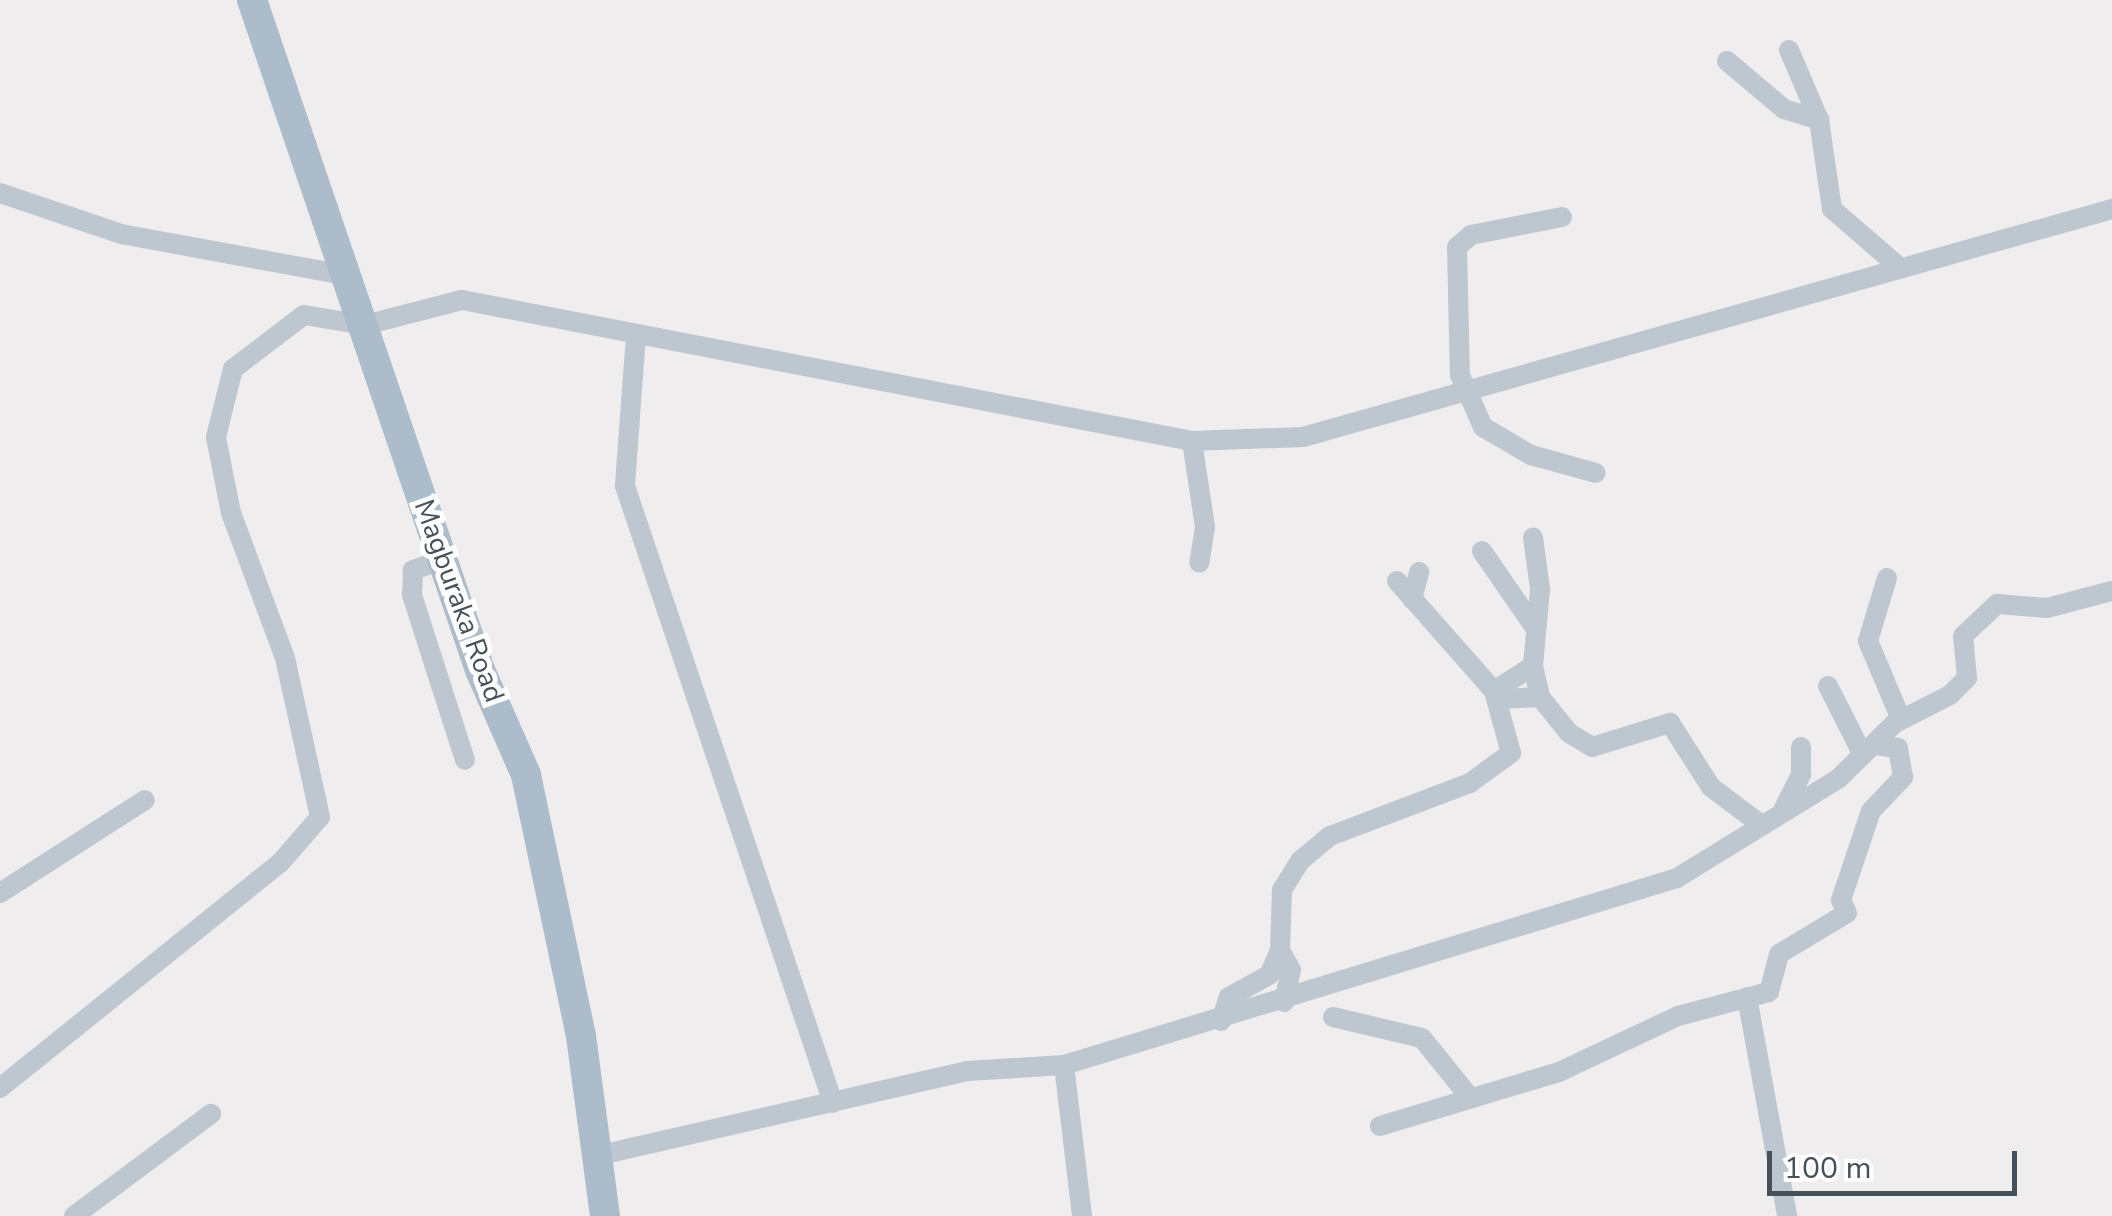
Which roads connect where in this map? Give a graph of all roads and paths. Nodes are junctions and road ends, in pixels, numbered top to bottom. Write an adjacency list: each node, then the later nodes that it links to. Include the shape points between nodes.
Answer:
1 (252, 0): 9 (main road, Magburaka Road)
2 (1789, 50): 4 (street)
3 (1727, 61): 4 (street, via 1784,109)
4 (1819, 120): 8 (street, via 1832,208)
5 (0, 193): 9 (street, via 121,234)
6 (2112, 208): 8 (street)
7 (1562, 217): 12 (street, via 1471,234 1457,247)
8 (1898, 266): 12 (street)
9 (349, 276): 10 (main road, Magburaka Road)
10 (365, 325): 11 (street, via 462,300); 17 (main road, Magburaka Road); 43 (street, via 304,315 233,369 217,414 231,513 285,658 320,817 280,864)
11 (636, 335): 13 (street); 45 (street, via 625,486)
12 (1464, 393): 13 (street, via 1304,438); 14 (street, via 1506,443)
13 (1192, 442): 18 (street, via 1205,527)
14 (1596, 473)
15 (1533, 537): 24 (street, via 1540,589)
16 (1482, 551): 24 (street)
17 (442, 560): 32 (street, via 413,570 412,594); 48 (main road, Magburaka Road, via 526,775 582,1036)
18 (1198, 563)
19 (1420, 572): 23 (street)
20 (1887, 578): 29 (street, via 1868,641)
21 (1397, 581): 23 (street)
22 (2112, 591): 29 (street, via 2047,608 1997,604 1963,636 1967,678)
23 (1412, 599): 27 (street)
24 (1533, 624): 25 (street)
25 (1533, 666): 27 (street); 28 (street)
26 (1828, 686): 31 (street)
27 (1494, 691): 28 (street, via 1500,699); 37 (street, via 1511,752 1470,783 1330,836 1300,861 1282,890)
28 (1540, 697): 35 (street, via 1592,747 1670,723 1711,787)
29 (1901, 719): 31 (street)
30 (1801, 747): 34 (street, via 1801,774)
31 (1868, 750): 34 (street); 38 (street, via 1898,748 1902,777 1871,811 1840,900 1847,913 1779,954 1776,984)
32 (465, 760)
33 (145, 800): 36 (street)
34 (1784, 808): 35 (street)
35 (1760, 824): 39 (street, via 1677,878 1346,975)
36 (0, 893)
37 (1280, 950): 39 (street, via 1291,970); 41 (street, via 1269,975 1230,998)
38 (1748, 997): 44 (street, via 1678,1016 1559,1072); 52 (street)
39 (1284, 1002): 41 (street)
40 (1333, 1018): 44 (street, via 1422,1038)
41 (1222, 1020): 42 (street)
42 (1064, 1065): 45 (street, via 967,1071); 51 (street)
43 (0, 1088)
44 (1466, 1094): 47 (street)
45 (833, 1104): 48 (street)
46 (211, 1114): 49 (street)
47 (1380, 1126)
48 (596, 1156): 50 (main road, Magburaka Road)
49 (74, 1216)
50 (605, 1216)
51 (1082, 1216)
52 (1788, 1216)

